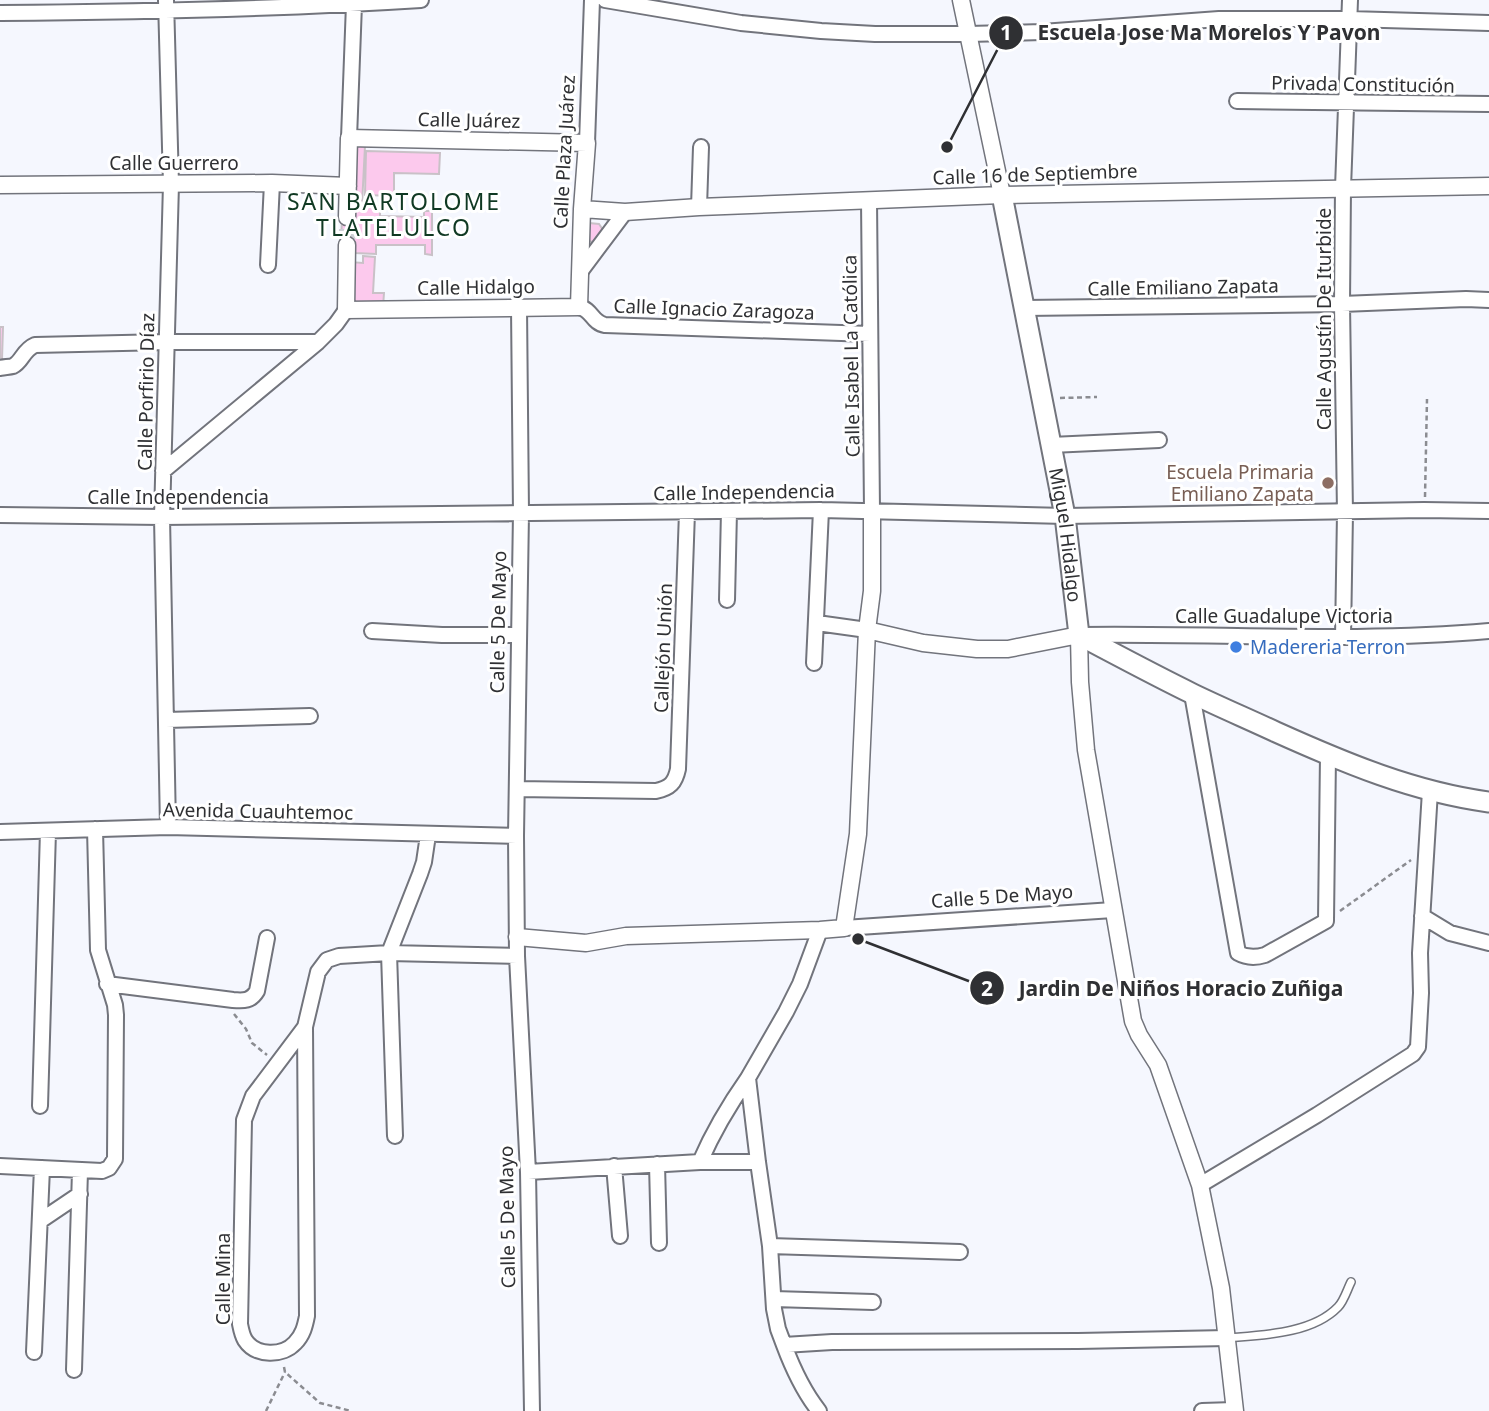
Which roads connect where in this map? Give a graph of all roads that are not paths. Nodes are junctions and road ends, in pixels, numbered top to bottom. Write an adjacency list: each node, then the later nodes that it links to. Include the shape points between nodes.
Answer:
1 (421, 0): 6 (street)
2 (592, 0): 16 (street, Calle Plaza Juárez)
3 (605, 0): 11 (street, via 785,28)
4 (961, 0): 11 (street, Miguel Hidalgo)
5 (1350, 0): 9 (street, Calle Agustín De Iturbide)
6 (354, 4): 7 (street); 15 (street)
7 (166, 6): 8 (street); 18 (street, Calle Porfirio Díaz)
8 (0, 13)
9 (1349, 19): 10 (street); 11 (street, via 1219,19); 13 (street, Calle Agustín De Iturbide)
10 (1489, 23)
11 (968, 34): 24 (street, Miguel Hidalgo)
12 (1237, 101): 13 (street, Privada Constitución)
13 (1345, 103): 14 (street, Privada Constitución); 23 (street, Calle Agustín De Iturbide)
14 (1489, 104)
15 (349, 138): 16 (street, Calle Juárez); 21 (street)
16 (587, 143): 27 (street, Calle Plaza Juárez)
17 (701, 147): 26 (street)
18 (171, 184): 19 (street, Calle Guerrero); 20 (street, Calle Guerrero); 40 (street, Calle Porfirio Díaz)
19 (272, 184): 21 (street, Calle Guerrero); 31 (street)
20 (0, 185)
21 (348, 186): 29 (street)
22 (1489, 186): 23 (street, Calle 16 de Septiembre)
23 (1343, 188): 24 (street, Calle 16 de Septiembre); 34 (street, Calle Agustín De Iturbide)
24 (1002, 195): 25 (street, Calle 16 de Septiembre); 37 (main road, Miguel Hidalgo)
25 (869, 201): 26 (street, Calle 16 de Septiembre); 39 (street, Calle Isabel La Católica)
26 (699, 207): 28 (street, Calle 16 de Septiembre)
27 (582, 209): 28 (street, Calle 16 de Septiembre); 32 (street, Calle Plaza Juárez)
28 (625, 212): 32 (street)
29 (347, 216)
30 (347, 245): 38 (street)
31 (268, 265)
32 (580, 272): 36 (street, Calle Plaza Juárez)
33 (1489, 300): 34 (street, Calle Emiliano Zapata)
34 (1342, 304): 37 (street, Calle Emiliano Zapata); 52 (street, Calle Agustín De Iturbide)
35 (519, 307): 36 (street, Calle Hidalgo); 38 (street, Calle Hidalgo); 51 (street, Calle 5 De Mayo)
36 (579, 307): 39 (street, Calle Ignacio Zaragoza, via 588,310 599,324)
37 (1024, 308): 44 (main road, Miguel Hidalgo)
38 (346, 310): 41 (street)
39 (870, 334): 47 (street, Calle Isabel La Católica)
40 (166, 342): 41 (street); 42 (street, via 35,345 18,363); 45 (street, Calle Porfirio Díaz)
41 (318, 342): 45 (street)
42 (0, 368)
43 (1159, 440): 44 (street)
44 (1051, 445): 54 (main road, Miguel Hidalgo)
45 (163, 471): 55 (street, Calle Porfirio Díaz)
46 (821, 510): 47 (street, Calle Independencia); 48 (street, Calle Independencia); 57 (street)
47 (872, 510): 54 (street, Calle Independencia); 58 (street)
48 (729, 511): 50 (street, Calle Independencia); 56 (street)
49 (1489, 511): 52 (street, Calle Independencia)
50 (687, 512): 51 (street, Calle Independencia); 69 (street, Callejón Unión, via 676,779 656,791)
51 (521, 513): 55 (street, Calle Independencia); 61 (street, Calle 5 De Mayo)
52 (1345, 513): 54 (street, Calle Independencia); 63 (street, Calle Agustín De Iturbide)
53 (0, 515): 55 (street, Calle Independencia)
54 (1065, 516): 62 (main road, Miguel Hidalgo)
55 (162, 517): 67 (street, Calle Porfirio Díaz)
56 (727, 600)
57 (817, 623): 58 (street); 64 (street)
58 (867, 630): 62 (street, via 977,649 1008,649); 80 (street, via 858,834)
59 (372, 631): 61 (street)
60 (1489, 631): 63 (street, Calle Guadalupe Victoria)
61 (518, 635): 69 (street, Calle 5 De Mayo)
62 (1079, 635): 63 (street, Calle Guadalupe Victoria); 65 (main road); 78 (street, via 1086,750)
63 (1343, 637)
64 (814, 663)
65 (1192, 694): 68 (main road); 68 (street, via 1238,953 1246,957 1265,955 1326,921)
66 (310, 716): 67 (street)
67 (166, 720): 72 (street, Calle Porfirio Díaz)
68 (1328, 755): 70 (main road)
69 (517, 789): 77 (street, Calle 5 De Mayo)
70 (1430, 791): 71 (main road); 79 (street)
71 (1489, 802)
72 (168, 827): 73 (street, Avenida Cuauhtemoc); 76 (street, Avenida Cuauhtemoc)
73 (95, 829): 74 (street, Avenida Cuauhtemoc); 87 (street, via 97,938)
74 (48, 831): 75 (street, Avenida Cuauhtemoc); 90 (street)
75 (0, 832)
76 (428, 835): 77 (street, Avenida Cuauhtemoc); 85 (street, via 420,874)
77 (516, 836): 82 (street, Calle 5 De Mayo)
78 (1113, 910): 80 (street, Calle 5 De Mayo); 100 (street, via 1133,1021 1158,1065)
79 (1422, 916): 84 (street, via 1450,933); 100 (street, via 1420,1035 1413,1054)
80 (844, 928): 81 (street, Calle 5 De Mayo)
81 (820, 930): 82 (street, Calle 5 De Mayo, via 626,936 586,943); 89 (street, via 800,984)
82 (517, 937): 86 (street, Calle 5 De Mayo)
83 (267, 938): 87 (street, via 257,992 248,1000)
84 (1489, 943)
85 (388, 953): 86 (street); 88 (street, Calle Mina, via 331,958 323,964); 91 (street)
86 (517, 956): 99 (street, Calle 5 De Mayo)
87 (107, 984): 98 (street, via 116,1015 115,1159 102,1171)
88 (305, 1027): 88 (street, Calle Mina, via 307,1317 294,1344 280,1353 263,1352 246,1343 240,1324 244,1120 253,1096)
89 (748, 1078): 92 (street); 93 (street)
90 (40, 1106)
91 (395, 1136)
92 (700, 1162): 93 (street); 94 (street)
93 (758, 1162): 105 (street)
94 (657, 1164): 96 (street); 104 (street)
95 (0, 1166): 97 (street)
96 (614, 1166): 99 (street); 103 (street)
97 (42, 1168): 98 (street); 102 (street)
98 (80, 1171): 101 (street)
99 (528, 1172): 115 (street, Calle 5 De Mayo)
100 (1200, 1185): 110 (street, via 1222,1288)
101 (80, 1194): 102 (street); 113 (street)
102 (40, 1222): 112 (street)
103 (620, 1236)
104 (659, 1242)
105 (770, 1246): 106 (street); 108 (street)
106 (960, 1252)
107 (1351, 1283): 110 (lane, via 1340,1306 1321,1321 1276,1333)
108 (774, 1299): 109 (street); 111 (street)
109 (873, 1302)
110 (1227, 1338): 111 (street); 114 (street)
111 (783, 1345): 116 (street)
112 (34, 1352)
113 (74, 1370)
114 (1235, 1410): 117 (street)
115 (531, 1411)
116 (819, 1411)
117 (1202, 1411)

